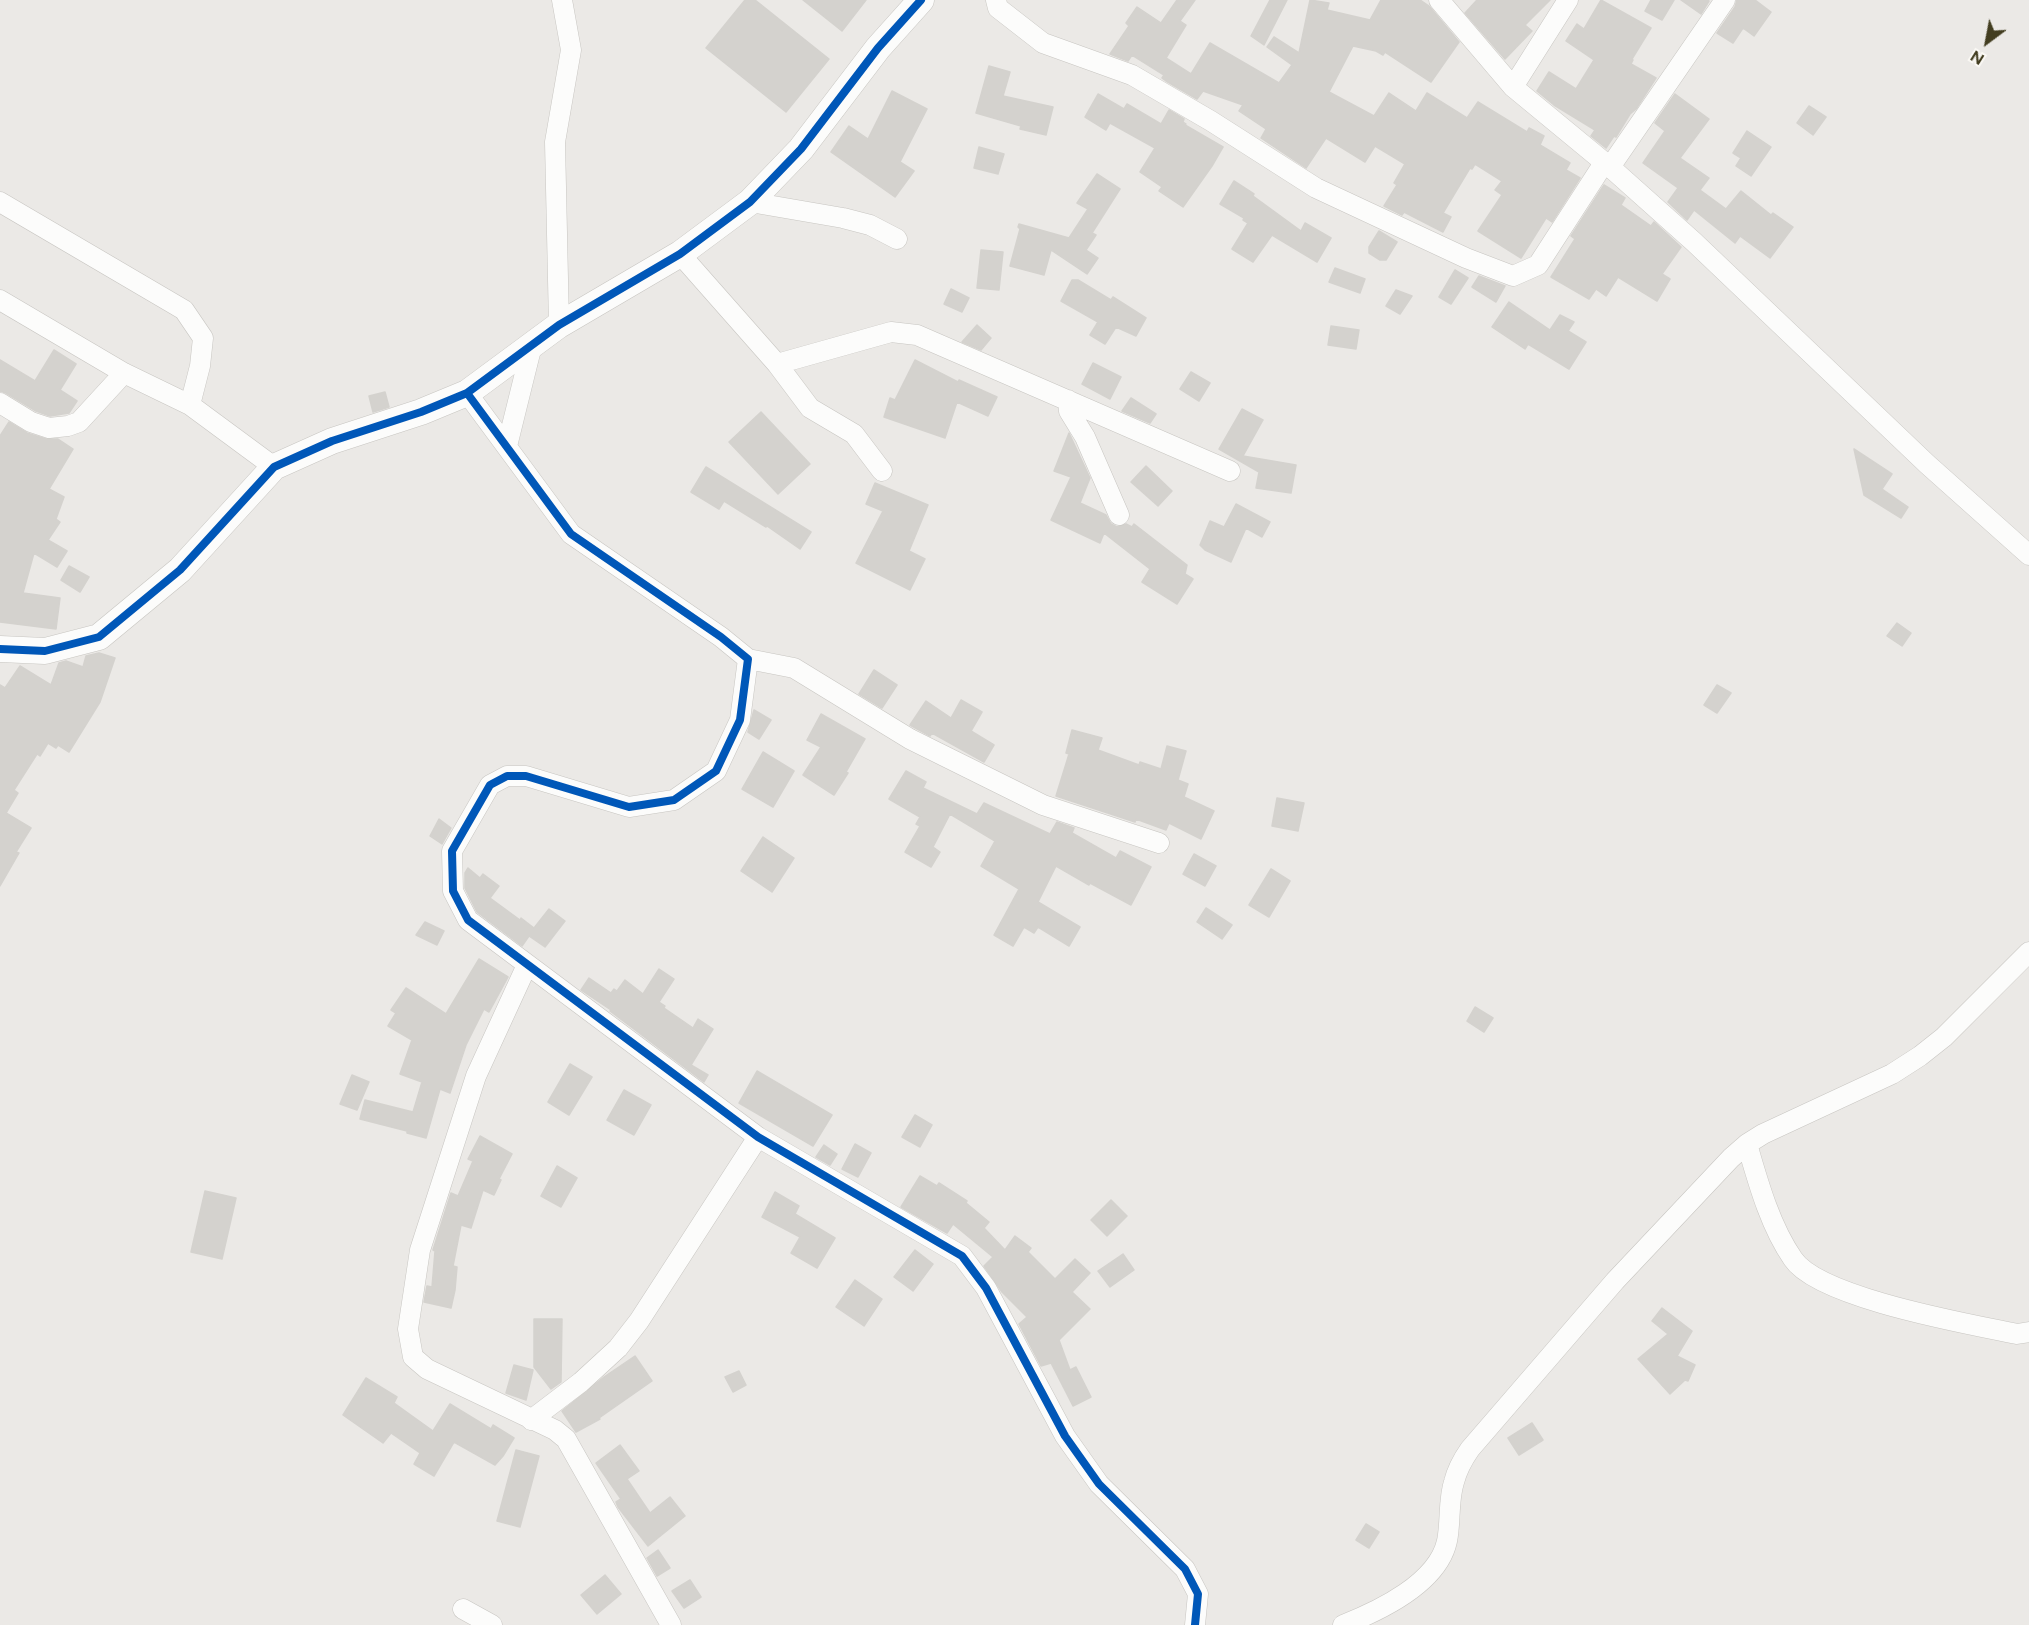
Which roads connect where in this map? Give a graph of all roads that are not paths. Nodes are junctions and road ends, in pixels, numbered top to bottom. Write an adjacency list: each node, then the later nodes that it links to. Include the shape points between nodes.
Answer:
1 (562, 0): 14 (street, via 571,50 555,142)
2 (921, 0): 10 (street, via 801,149)
3 (996, 0): 8 (street, via 998,8 1043,44 1132,75 1316,188 1513,276 1538,265)
4 (1439, 0): 7 (street)
5 (1568, 0): 7 (street)
6 (1725, 0): 8 (street)
7 (1513, 87): 8 (street)
8 (1607, 165): 27 (street)
9 (0, 202): 21 (street, via 184,310 203,338)
10 (750, 202): 11 (street, via 843,218 870,225); 12 (street)
11 (897, 239)
12 (680, 255): 14 (street); 16 (street)
13 (0, 300): 17 (street)
14 (559, 325): 15 (street)
15 (532, 345): 18 (street); 22 (street)
16 (777, 364): 19 (street, via 891,332 917,335); 24 (street, via 810,408 854,434)
17 (124, 373): 20 (street, via 79,422 68,426 49,428 31,422); 21 (street)
18 (467, 393): 22 (street); 23 (street, via 332,441)
19 (1068, 400): 25 (street); 26 (street, via 1069,411 1086,437)
20 (0, 403)
21 (190, 405): 23 (street)
22 (507, 446): 29 (street, via 571,534)
23 (274, 467): 28 (street, via 180,570 99,637 45,651)
24 (882, 471)
25 (1230, 471)
26 (1119, 515)
27 (2029, 555)
28 (0, 649)
29 (748, 659): 30 (street, via 794,668 910,739 1043,805); 32 (street, via 740,720 716,771 674,800 629,807 526,776 507,776 490,785 452,851 453,891 468,920)
30 (1159, 843)
31 (2029, 952): 34 (street, via 1944,1037 1892,1074)
32 (527, 965): 33 (street); 36 (street, via 476,1076 420,1250 408,1329 413,1357 427,1369)
33 (758, 1137): 36 (street, via 618,1348 581,1383); 40 (street, via 962,1256 986,1288 1065,1436 1099,1484 1185,1569 1198,1594)
34 (1747, 1144): 35 (street, via 1779,1232 1794,1261 1813,1278 1849,1293 1938,1317 2017,1334); 41 (street, via 1615,1281 1470,1449 1453,1484 1446,1544 1438,1561 1405,1594)
35 (2029, 1332)
36 (531, 1420): 39 (street, via 566,1439)
37 (463, 1609): 38 (street)
38 (492, 1625)
39 (671, 1625)
40 (1195, 1625)
41 (1343, 1625)

